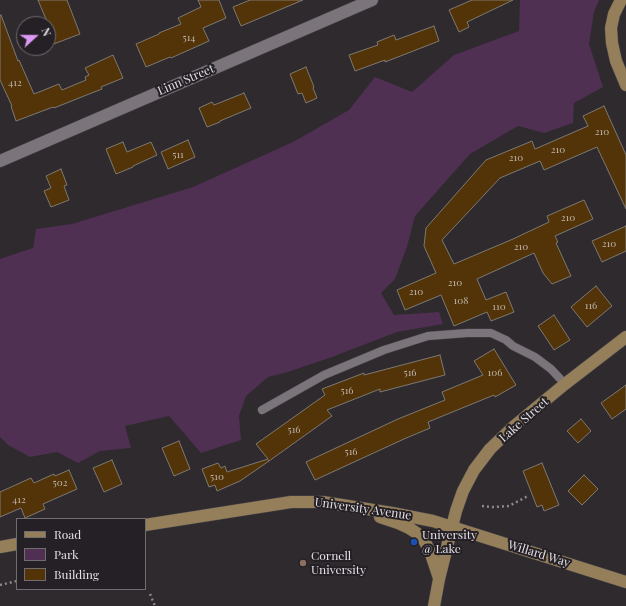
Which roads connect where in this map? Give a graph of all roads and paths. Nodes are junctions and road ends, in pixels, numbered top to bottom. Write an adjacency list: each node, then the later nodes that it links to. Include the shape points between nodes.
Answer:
1 (372, 0): 4 (street, Linn Street)
2 (621, 0): 3 (street, via 611,28 616,61)
3 (626, 85)
4 (0, 160)
5 (626, 337): 6 (street, Lake Street)
6 (565, 384): 7 (lane, via 535,356 491,333 428,336 384,350 324,375); 12 (street, Lake Street, via 490,449 467,484)
7 (262, 410)
8 (528, 496): 9 (path, via 509,506)
9 (482, 506)
10 (353, 507): 11 (street, University Avenue, via 323,502 291,502); 12 (street, University Avenue, via 406,515); 15 (street, via 398,522 421,536 431,554)
11 (146, 525)
12 (452, 526): 15 (street); 17 (street, Willard Way)
13 (16, 544): 14 (street)
14 (0, 547)
15 (439, 579): 21 (street)
16 (16, 581): 18 (path)
17 (626, 582)
18 (0, 586)
19 (150, 594): 20 (path)
20 (155, 606)
21 (434, 606)

